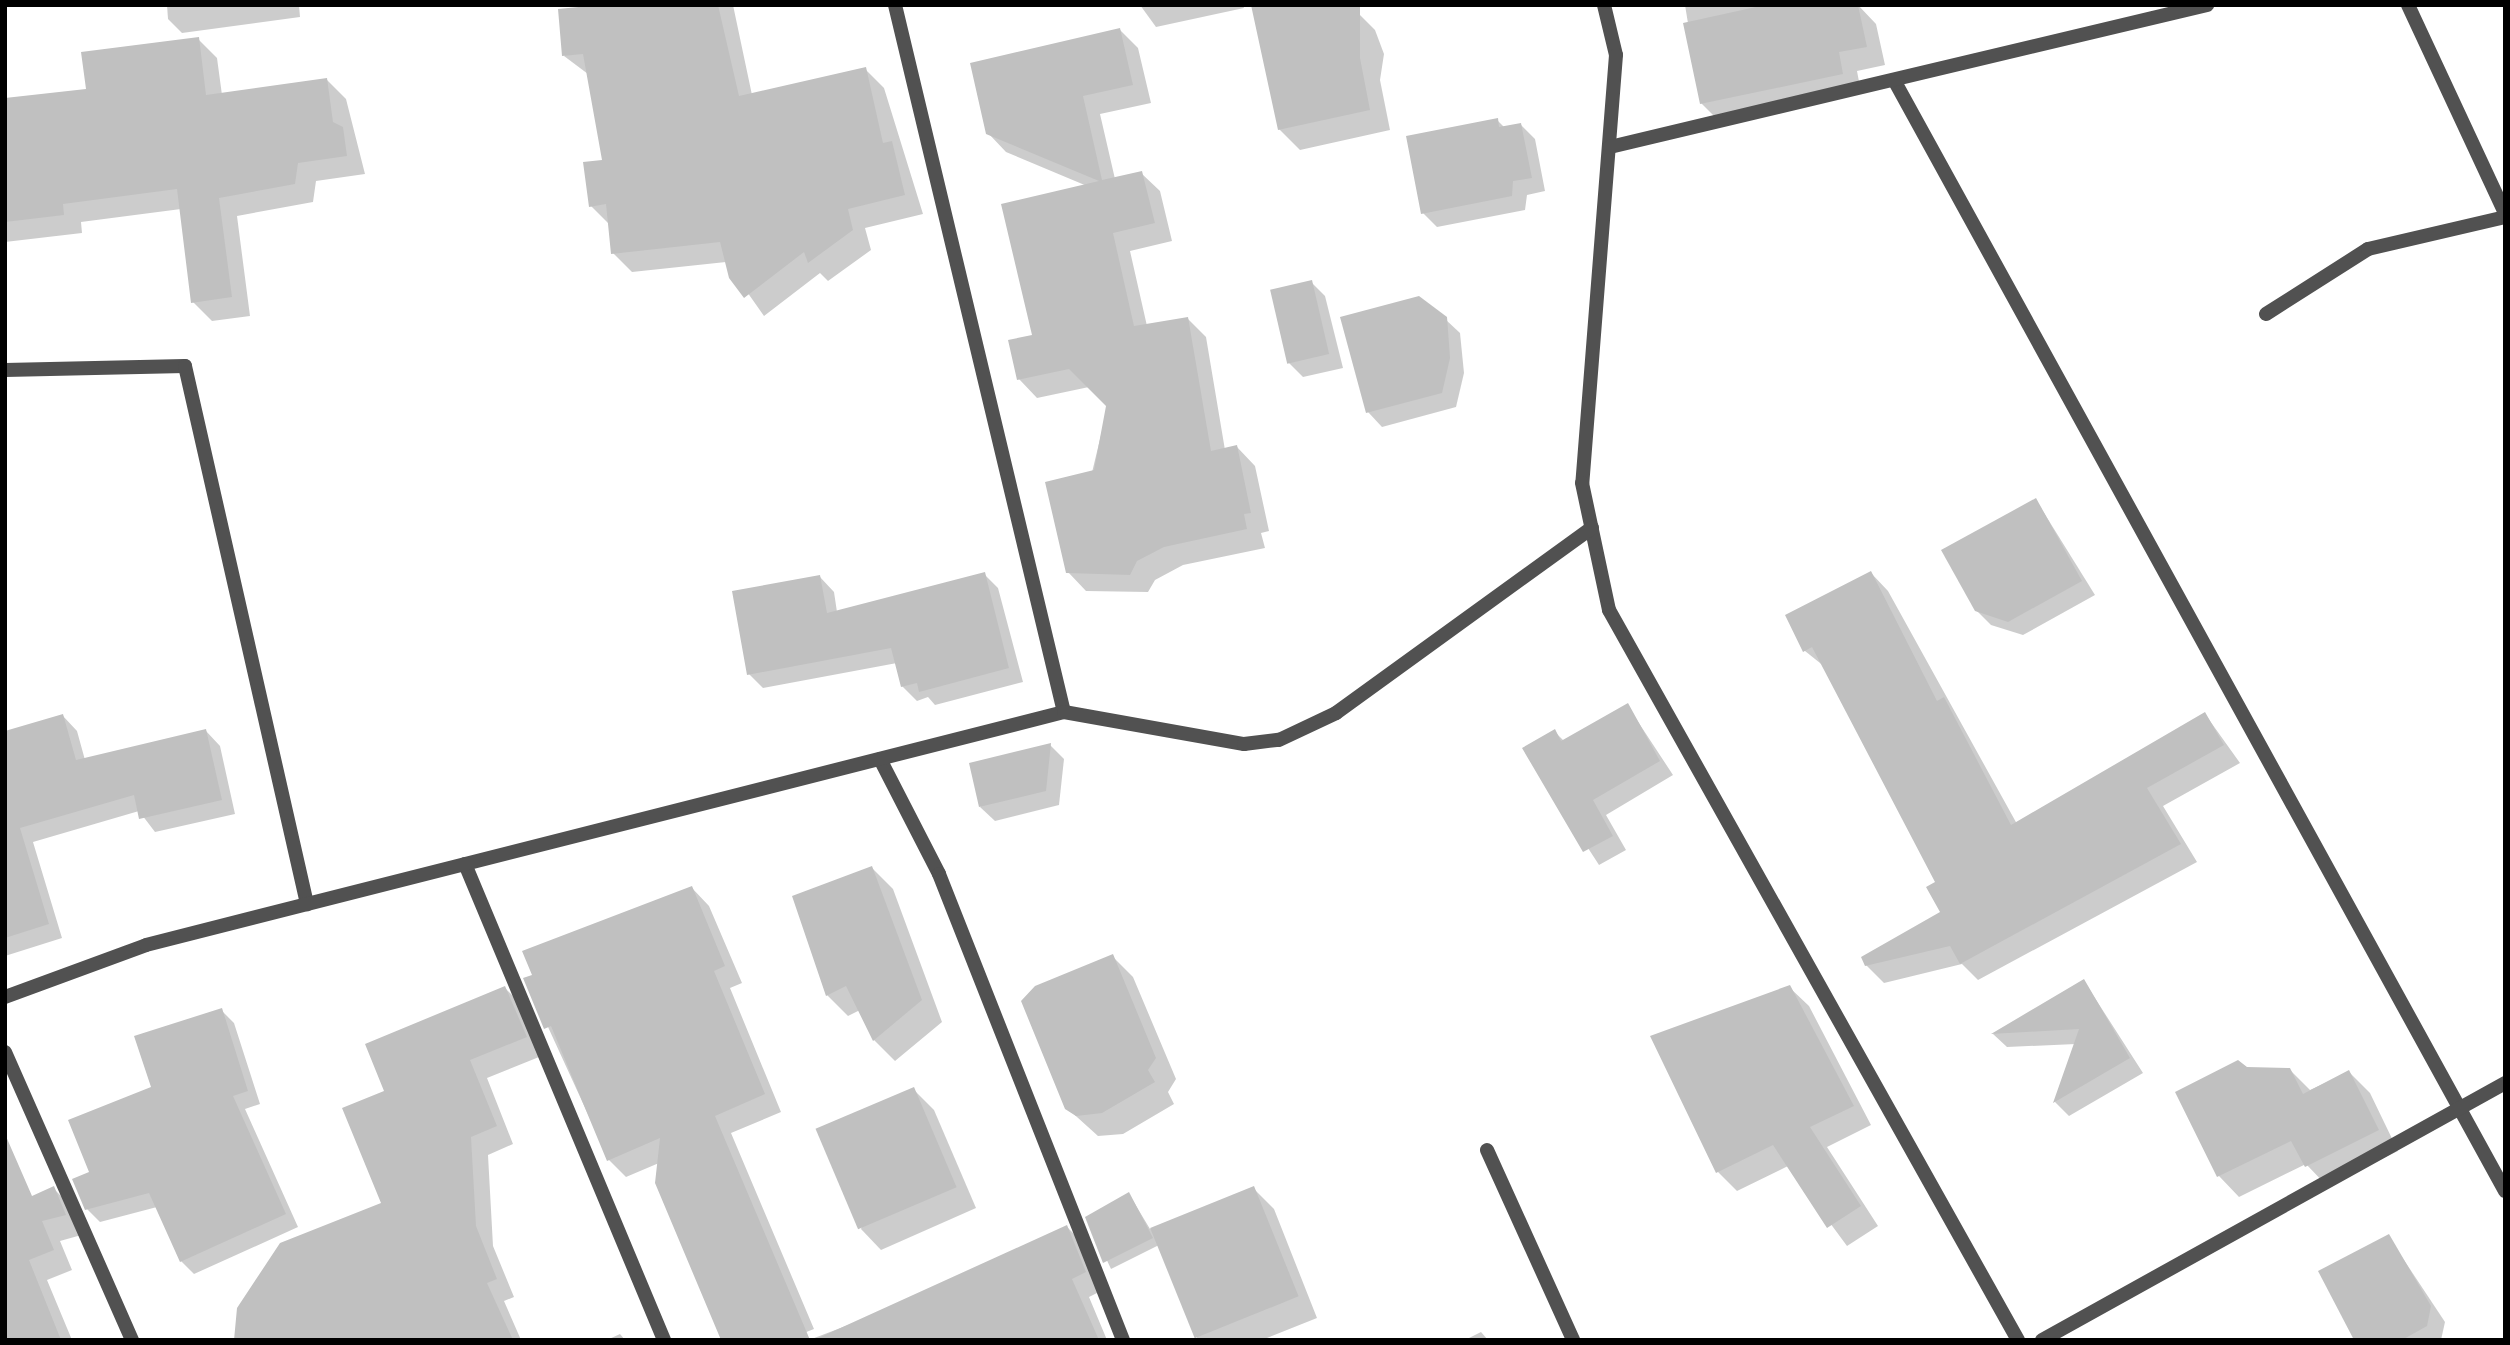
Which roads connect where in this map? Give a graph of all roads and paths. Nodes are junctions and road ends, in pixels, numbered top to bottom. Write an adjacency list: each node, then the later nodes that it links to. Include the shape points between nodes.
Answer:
1 (895, 5): 11 (street)
2 (1604, 5): 6 (street, via 1616,55)
3 (2207, 5): 5 (street)
4 (2408, 5): 7 (street)
5 (1894, 79): 6 (street); 18 (street)
6 (1610, 147): 10 (street, via 1582,483)
7 (2505, 215): 8 (street, via 2368,249)
8 (2266, 314)
9 (5, 370): 14 (street, via 185,366)
10 (1592, 528): 11 (street, via 1336,713 1279,740 1244,744); 25 (street, via 1609,610)
11 (1064, 712): 12 (street)
12 (880, 759): 13 (street); 23 (street, via 939,874)
13 (465, 864): 14 (street); 22 (street)
14 (307, 904): 15 (street, via 146,945)
15 (5, 997)
16 (5, 1052): 21 (street)
17 (2505, 1083): 18 (street)
18 (2460, 1109): 20 (street); 26 (street)
19 (1487, 1150): 24 (street)
20 (2505, 1191)
21 (132, 1340)
22 (664, 1340)
23 (1123, 1340)
24 (1573, 1340)
25 (2018, 1340)
26 (2042, 1340)

